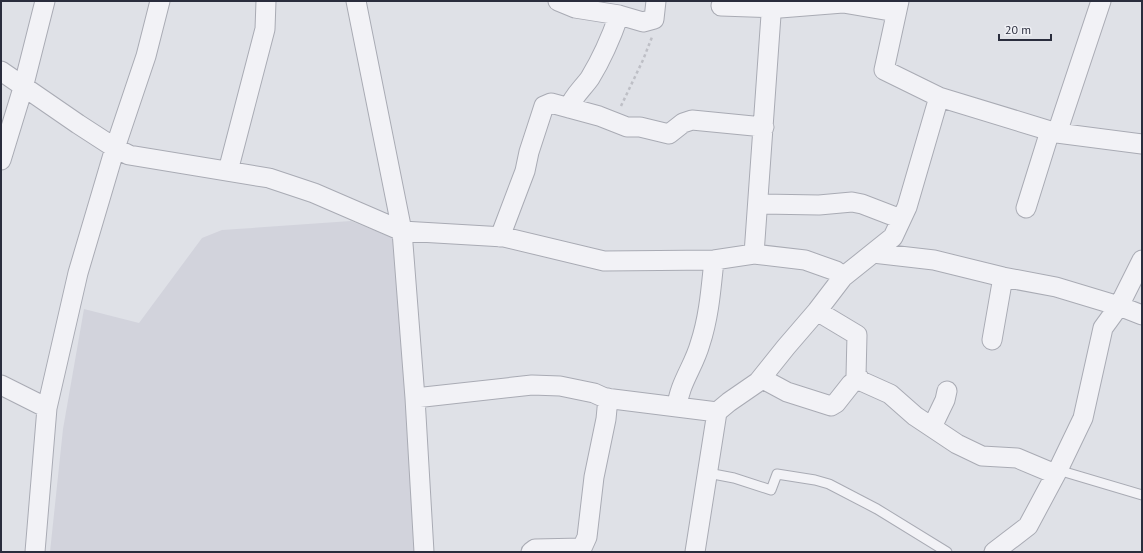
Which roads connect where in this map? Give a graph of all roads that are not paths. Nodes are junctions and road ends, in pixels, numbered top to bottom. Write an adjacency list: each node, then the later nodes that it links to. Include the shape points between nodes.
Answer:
1 (45, 1): 13 (street)
2 (160, 1): 19 (street, via 146,56)
3 (266, 1): 21 (street, via 265,30)
4 (356, 1): 25 (street)
5 (558, 1): 11 (street, via 575,8)
6 (656, 1): 11 (street, via 654,19 643,22)
7 (1101, 1): 17 (street)
8 (772, 4): 9 (street); 10 (street, via 780,8 843,3); 16 (street)
9 (721, 6)
10 (898, 6): 14 (street, via 884,70)
11 (619, 15): 15 (street, via 592,74)
12 (1, 71): 13 (street)
13 (23, 88): 19 (street); 20 (street)
14 (940, 97): 17 (street); 24 (street, via 907,207)
15 (569, 108): 16 (street, via 627,127 640,127 669,134 683,123 692,120); 26 (street, via 551,103 544,106 525,171)
16 (764, 127): 22 (street)
17 (1053, 132): 18 (street); 23 (street)
18 (1142, 144)
19 (115, 148): 21 (street, via 129,155); 44 (street, via 78,273)
20 (1, 160)
21 (228, 171): 25 (street, via 269,178 314,192)
22 (758, 204): 24 (street, via 819,205 852,202); 28 (street)
23 (1026, 208)
24 (901, 219): 27 (street, via 893,237)
25 (402, 231): 26 (street); 41 (street)
26 (500, 237): 29 (street, via 604,261)
27 (873, 252): 31 (street); 32 (street, via 934,260)
28 (754, 254): 29 (street); 31 (street, via 805,260 836,271)
29 (714, 260): 43 (street, via 705,327 700,346 678,398)
30 (1142, 260): 33 (street)
31 (843, 277): 34 (street)
32 (1003, 277): 33 (street, via 1056,287); 36 (street)
33 (1119, 306): 35 (street); 47 (street, via 1103,328 1083,418)
34 (817, 311): 37 (street); 38 (street, via 857,335 856,376)
35 (1142, 315)
36 (992, 340)
37 (761, 378): 38 (street, via 787,392 831,406); 45 (street)
38 (859, 378): 46 (street, via 890,394)
39 (1, 385): 44 (street)
40 (947, 391): 46 (street)
41 (415, 398): 42 (street, via 532,385 560,386); 51 (street)
42 (608, 398): 43 (street); 52 (street, via 594,476 587,537 582,548 535,549)
43 (677, 407): 45 (street)
44 (47, 408): 50 (street)
45 (717, 412): 48 (street)
46 (932, 427): 47 (street, via 957,444 982,456 1017,458)
47 (1057, 472): 49 (lane); 55 (street, via 1028,526)
48 (708, 473): 53 (street); 54 (lane, via 771,490 777,474 829,484 877,509)
49 (1142, 495)
50 (35, 552)
51 (424, 552)
52 (532, 552)
53 (695, 552)
54 (947, 552)
55 (994, 552)

